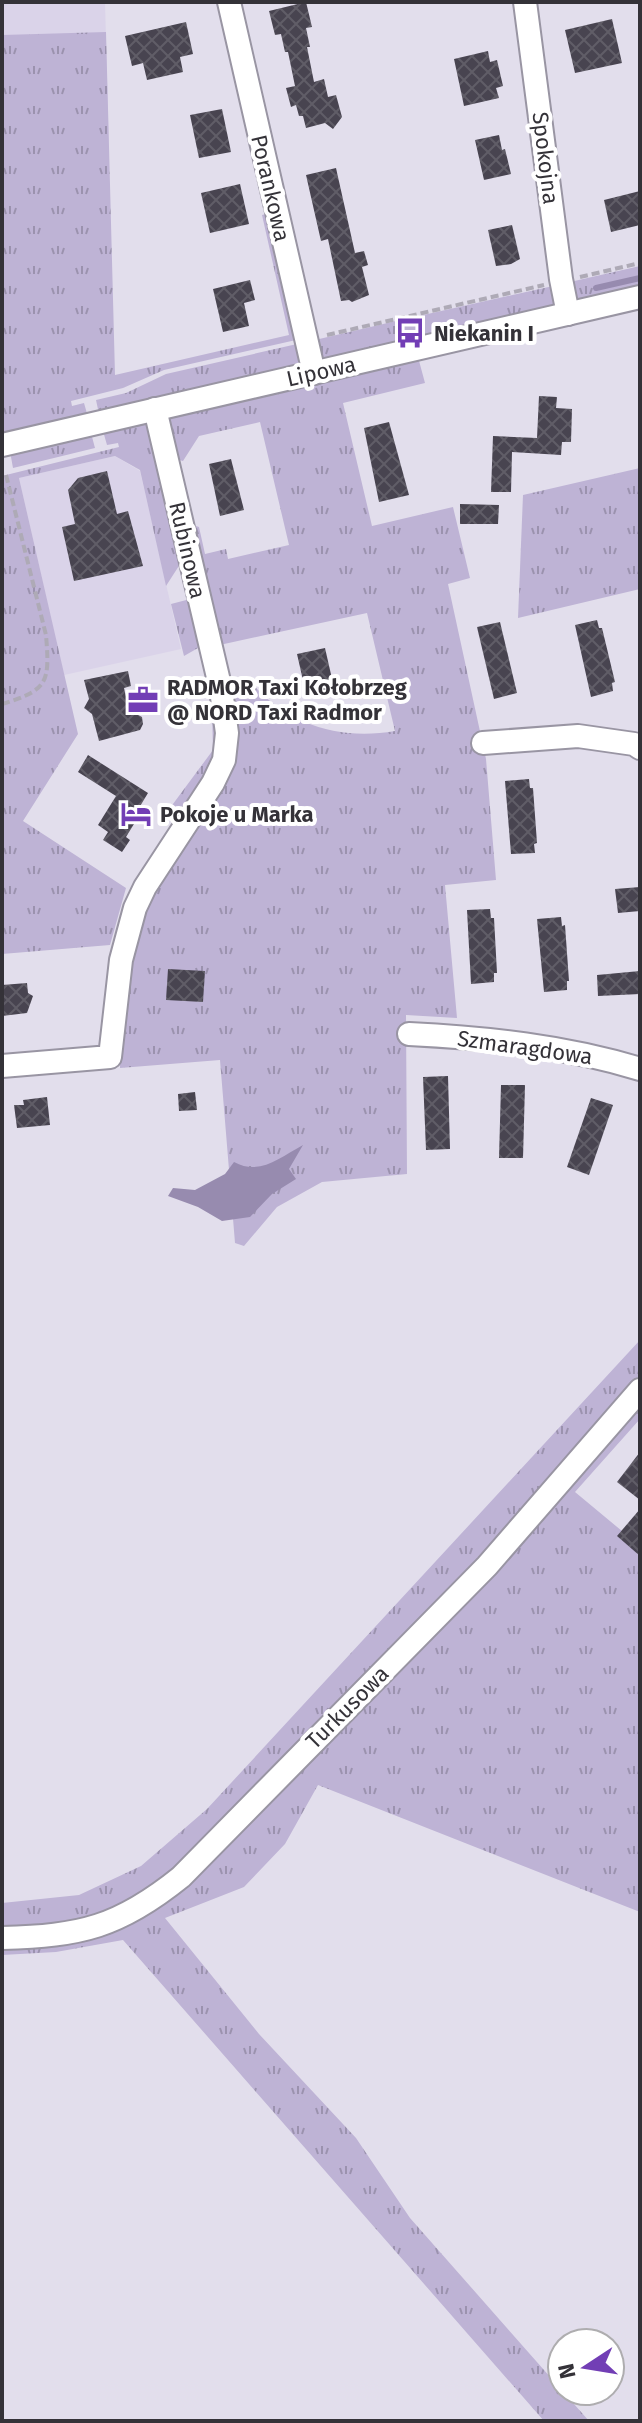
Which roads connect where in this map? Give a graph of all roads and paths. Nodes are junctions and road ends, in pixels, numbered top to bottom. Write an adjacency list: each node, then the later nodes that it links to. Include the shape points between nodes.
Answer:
1 (229, 2): 11 (street, Porankowa)
2 (525, 2): 7 (street, Spokojna)
3 (640, 263): 4 (path)
4 (569, 279)
5 (553, 283): 8 (path)
6 (640, 297): 7 (street, Lipowa)
7 (568, 314): 11 (street, Lipowa)
8 (398, 318): 9 (path); 10 (path)
9 (400, 325)
10 (314, 338)
11 (314, 373): 12 (street, Lipowa)
12 (155, 409): 13 (street, Lipowa); 19 (street, Rubinowa, via 221,690 227,733 224,760 135,908 121,960 110,1057)
13 (2, 445)
14 (6, 475): 15 (path, via 49,662 39,689)
15 (2, 704)
16 (483, 743): 17 (street, via 578,736)
17 (640, 748)
18 (409, 1034): 20 (street, Szmaragdowa, via 563,1049)
19 (2, 1066)
20 (640, 1069)
21 (640, 1390): 22 (street, Turkusowa, via 487,1566 181,1877 122,1918 72,1933)
22 (2, 1938)

